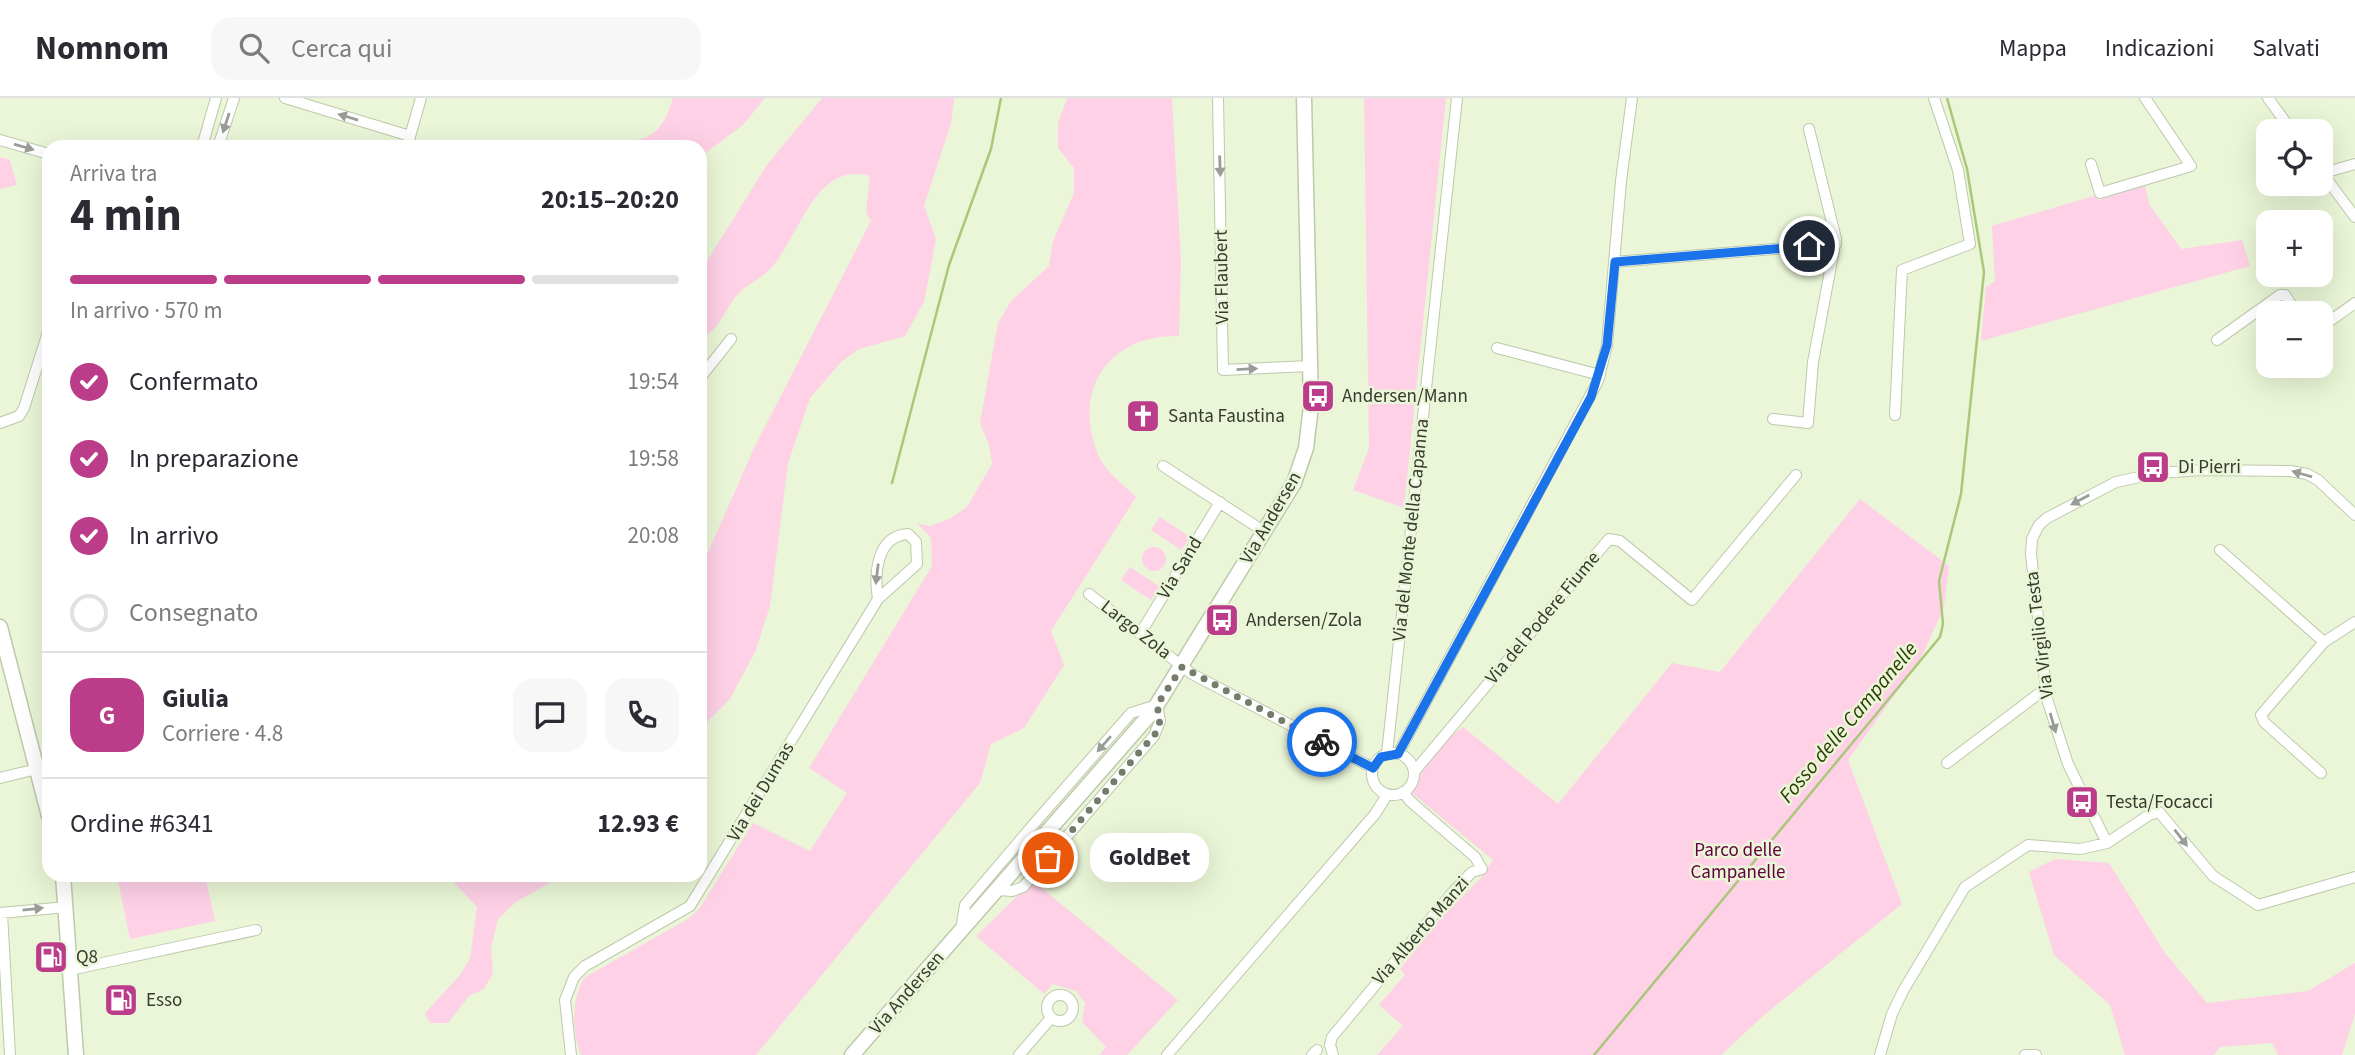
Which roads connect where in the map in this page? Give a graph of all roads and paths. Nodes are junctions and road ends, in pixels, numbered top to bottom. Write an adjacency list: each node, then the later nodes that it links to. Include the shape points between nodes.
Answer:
1 (216, 98): 16 (street)
2 (233, 98): 17 (street, one-way to 17)
3 (285, 98): 14 (street, one-way to 3)
4 (421, 98): 14 (street)
5 (1218, 98): 36 (street, Via Flaubert, one-way to 36, via 1223,370)
6 (1304, 98): 36 (street, Via Andersen)
7 (1457, 98): 57 (street, Via del Monte della Capanna)
8 (1632, 98): 26 (street)
9 (1934, 98): 39 (street, via 1958,170 1970,244 1902,270)
10 (2145, 98): 21 (street, via 2191,166 2100,193)
11 (2268, 98): 12 (street)
12 (2283, 119)
13 (1809, 129): 25 (street)
14 (410, 136): 18 (street)
15 (0, 140): 19 (street, one-way to 19)
16 (204, 140)
17 (220, 140)
18 (409, 140)
19 (42, 152)
20 (2355, 163): 22 (street)
21 (2091, 164)
22 (2333, 168)
23 (2333, 186): 24 (street)
24 (2355, 217)
25 (1836, 243): 26 (street); 40 (street, via 1813,362 1808,424)
26 (1615, 262): 38 (street)
27 (2272, 301): 28 (street, via 2285,295)
28 (2289, 301)
29 (2355, 303): 31 (street)
30 (2256, 312): 33 (street)
31 (2333, 319)
32 (731, 340): 37 (street)
33 (2217, 340)
34 (1497, 348): 38 (street)
35 (42, 351): 41 (street, via 24,408 19,416)
36 (1311, 366): 46 (street, Via Andersen, via 1303,459)
37 (707, 370)
38 (1600, 375): 57 (street)
39 (1895, 415)
40 (1773, 419)
41 (0, 424)
42 (1163, 466): 44 (street)
43 (1796, 475): 61 (street, Via del Podere Fiume, via 1692,600 1620,541 1609,540)
44 (1220, 502): 46 (street); 52 (street, Via Sand)
45 (2355, 515): 55 (street, Via Virgilio Testa, one-way to 55, via 2318,480 2298,472 2180,471 2104,487 2047,518 2033,535 2031,554)
46 (1265, 531): 54 (street, Via Andersen)
47 (2220, 550): 53 (street)
48 (1089, 594): 52 (street, Largo Zola)
49 (878, 599): 49 (street, one-way to 49, via 917,564 916,542 908,534 885,545 875,578); 68 (street, Via dei Dumas)
50 (2355, 622): 53 (street)
51 (0, 627): 60 (street)
52 (1140, 634): 54 (street, Largo Zola)
53 (2324, 642): 62 (street, via 2261,715)
54 (1182, 667): 56 (street, Via Andersen); 59 (street, Largo Zola)
55 (2045, 689): 58 (street); 67 (street, Via Virgilio Testa, one-way to 67, via 2068,764)
56 (1157, 705): 75 (street, Via Andersen); 75 (street, Via Andersen, one-way to 75, via 1128,716 1039,818 965,905)
57 (1393, 754): 59 (street, via 1378,758); 61 (street, via 1410,762)
58 (1947, 763)
59 (1373, 768): 66 (street, via 1374,784)
60 (37, 769): 63 (street); 64 (street)
61 (1413, 772): 65 (street, via 1411,784)
62 (2321, 773)
63 (0, 778)
64 (42, 780)
65 (1403, 792): 66 (street); 84 (street, Via Alberto Manzi, via 1475,857 1482,869 1472,872 1452,893 1332,1037)
66 (1387, 795): 83 (street)
67 (2107, 843): 69 (street, one-way to 69, via 2159,812 2213,876 2258,905); 85 (street, via 2080,849 2028,845 1971,882 1903,991)
68 (707, 877)
69 (2355, 877)
70 (63, 882): 72 (street)
71 (704, 882): 80 (street, Via dei Dumas, via 690,905 574,976 565,1000)
72 (66, 907): 73 (street, one-way to 72); 76 (street)
73 (1, 913): 78 (street)
74 (256, 930): 76 (street)
75 (961, 931): 81 (street, Via Andersen)
76 (71, 970): 79 (street)
77 (1051, 1018): 82 (street)
78 (10, 1055)
79 (76, 1055)
80 (571, 1055)
81 (852, 1055)
82 (1019, 1055)
83 (1167, 1055)
84 (1334, 1055)
85 (1880, 1055)
86 (2025, 1055): 87 (street)
87 (2036, 1055)

